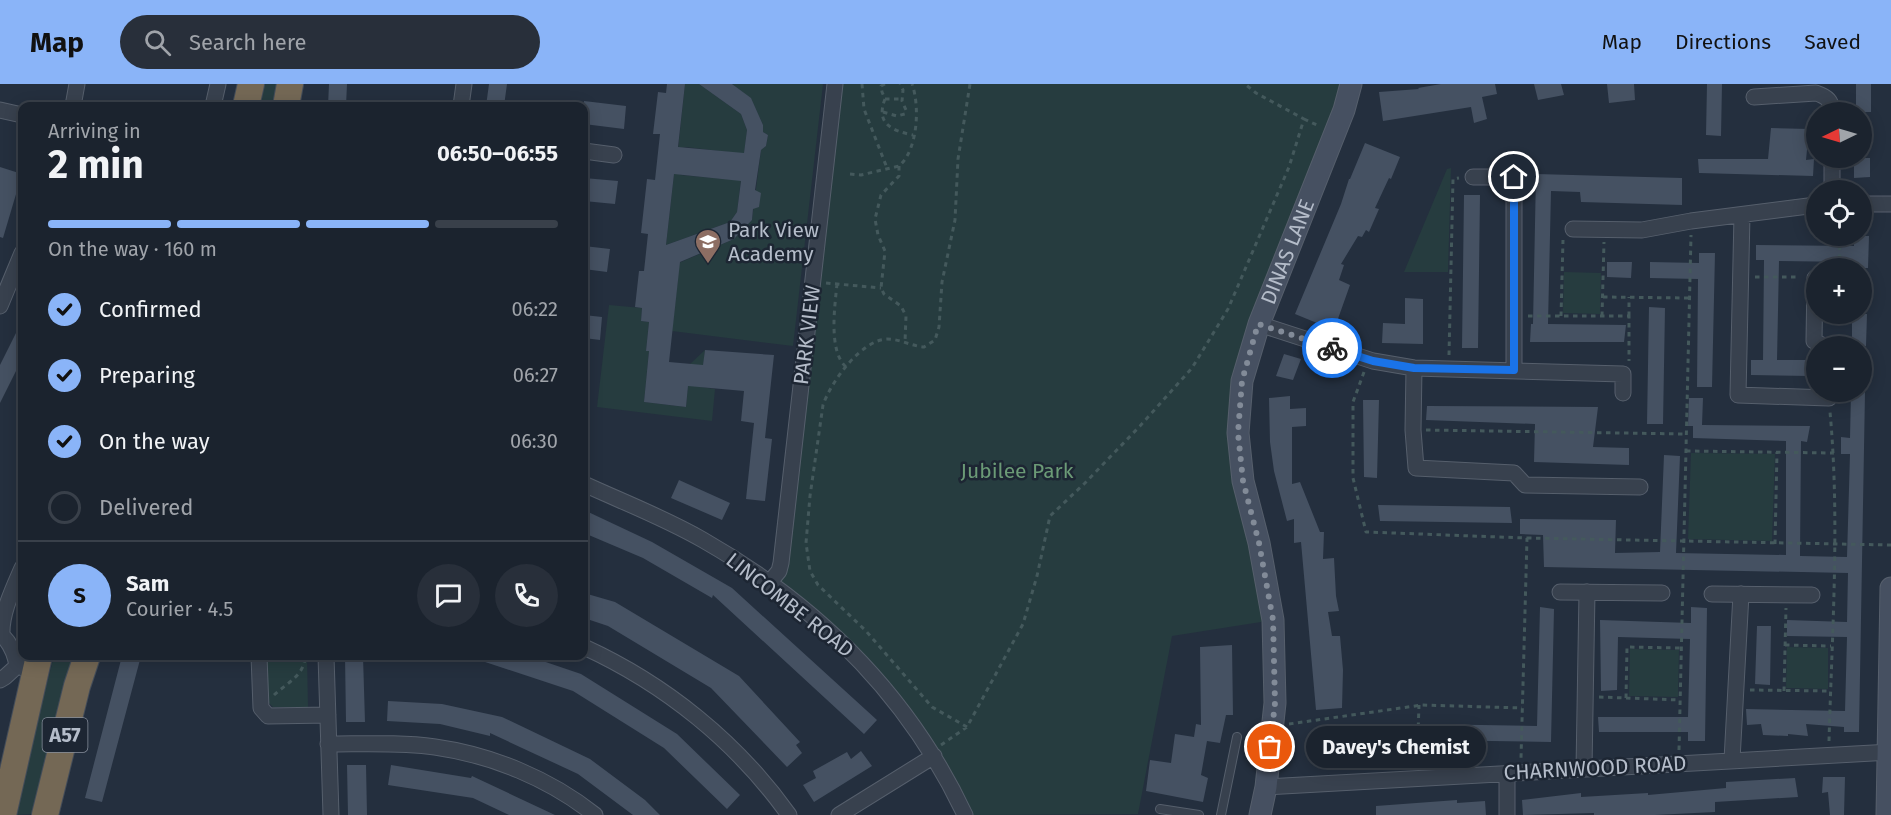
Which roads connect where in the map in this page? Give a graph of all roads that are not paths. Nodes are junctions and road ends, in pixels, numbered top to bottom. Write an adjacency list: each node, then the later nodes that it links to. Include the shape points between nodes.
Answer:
1 (77, 84): 9 (street)
2 (218, 84): 10 (street)
3 (251, 84): 11 (highway)
4 (290, 84): 12 (highway)
5 (464, 84): 13 (street)
6 (835, 84): 36 (street, PARK VIEW, via 779,571)
7 (1351, 84): 28 (street, DINAS LANE)
8 (1754, 97): 14 (street, via 1816,93)
9 (74, 102)
10 (214, 102)
11 (247, 102)
12 (287, 102)
13 (462, 102)
14 (1831, 102)
15 (0, 110): 16 (street)
16 (18, 114)
17 (588, 151): 18 (street)
18 (614, 154)
19 (1473, 177): 30 (street, via 1514,177)
20 (1872, 204): 21 (street)
21 (1891, 204)
22 (1806, 206): 23 (street)
23 (1742, 216): 24 (street, via 1642,230); 32 (street, via 1738,395)
24 (1573, 229)
25 (18, 258): 26 (street)
26 (7, 272): 27 (street)
27 (0, 306)
28 (1258, 324): 29 (street, via 1369,359); 60 (street, DINAS LANE, via 1242,381 1238,433 1243,481 1273,620 1275,703)
29 (1414, 368): 30 (street); 34 (street, via 1416,468 1514,473 1525,485)
30 (1514, 370): 31 (street, via 1623,374)
31 (1623, 393)
32 (1806, 395)
33 (588, 486): 36 (street, LINCOMBE ROAD, via 701,539)
34 (1640, 487)
35 (18, 580): 45 (street, via 2,626 2,635)
36 (769, 584): 56 (street, LINCOMBE ROAD, via 866,666)
37 (1891, 588): 51 (street)
38 (1560, 592): 39 (street)
39 (1587, 592): 40 (street); 58 (street)
40 (1662, 593)
41 (1712, 594): 42 (street)
42 (1741, 594): 43 (street); 57 (street)
43 (1812, 595)
44 (588, 649): 66 (street, via 649,682 710,728 741,756)
45 (18, 656)
46 (86, 660): 63 (highway, A57)
47 (259, 660): 52 (street, via 261,708 268,716)
48 (326, 660): 52 (street)
49 (30, 664): 50 (street); 62 (highway, A57)
50 (0, 680)
51 (1890, 701): 55 (street)
52 (328, 715): 54 (street)
53 (1237, 737): 70 (lane)
54 (328, 744): 64 (street); 65 (street, via 434,747 485,758 547,783)
55 (1890, 752): 57 (street, CHARNWOOD ROAD); 73 (street)
56 (933, 754): 67 (street); 68 (street, LINCOMBE ROAD)
57 (1732, 760): 58 (street, CHARNWOOD ROAD)
58 (1584, 769): 59 (street, CHARNWOOD ROAD)
59 (1514, 773): 60 (street, CHARNWOOD ROAD); 72 (street)
60 (1266, 787): 71 (street, DINAS LANE)
61 (1160, 809): 69 (lane)
62 (3, 815)
63 (45, 815)
64 (331, 815)
65 (596, 815)
66 (789, 815)
67 (839, 815)
68 (965, 815)
69 (1199, 815)
70 (1221, 815)
71 (1260, 815)
72 (1507, 815)
73 (1887, 815)

